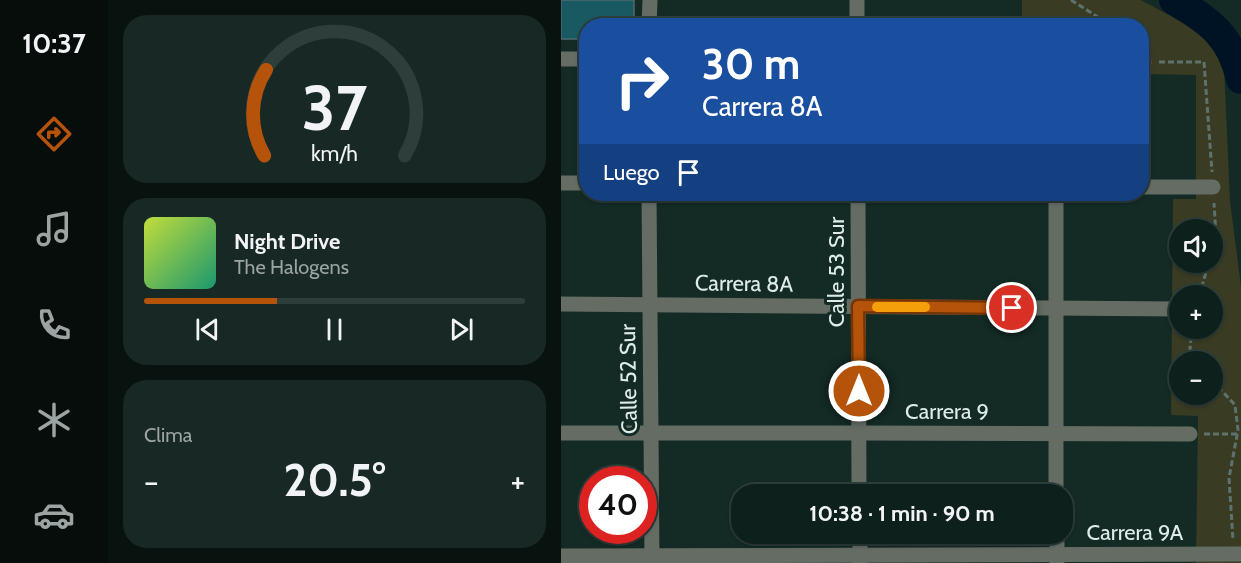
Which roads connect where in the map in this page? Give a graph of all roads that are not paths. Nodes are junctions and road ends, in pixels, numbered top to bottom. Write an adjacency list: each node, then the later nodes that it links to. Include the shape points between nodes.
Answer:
1 (649, 0): 3 (street)
2 (857, 0): 4 (street)
3 (649, 18)
4 (857, 18)
5 (561, 59): 6 (street)
6 (579, 59)
7 (561, 183): 8 (street)
8 (579, 183)
9 (1149, 187): 10 (street)
10 (1213, 187)
11 (649, 201): 15 (street, Calle 52 Sur)
12 (858, 201): 16 (street, Calle 53 Sur)
13 (1056, 201): 17 (street)
14 (561, 304): 15 (street, Carrera 8A)
15 (649, 304): 16 (street, Carrera 8A); 20 (street, Calle 52 Sur)
16 (858, 306): 17 (street, Carrera 8A); 21 (street, Calle 53 Sur)
17 (1056, 308): 18 (street, Carrera 8A); 22 (street)
18 (1169, 309)
19 (561, 433): 20 (street, Carrera 9)
20 (651, 433): 21 (street, Carrera 9); 30 (street, Calle 52 Sur)
21 (859, 433): 22 (street, Carrera 9); 24 (street, Calle 53 Sur)
22 (1056, 434): 23 (street, Carrera 9); 25 (street)
23 (1190, 434)
24 (859, 484)
25 (1056, 484)
26 (1237, 554): 29 (street, Carrera 9A)
27 (561, 556): 30 (street, Carrera 9A)
28 (860, 559): 29 (street, Carrera 9A); 30 (street, Carrera 9A)
29 (1057, 559)
30 (652, 560)

